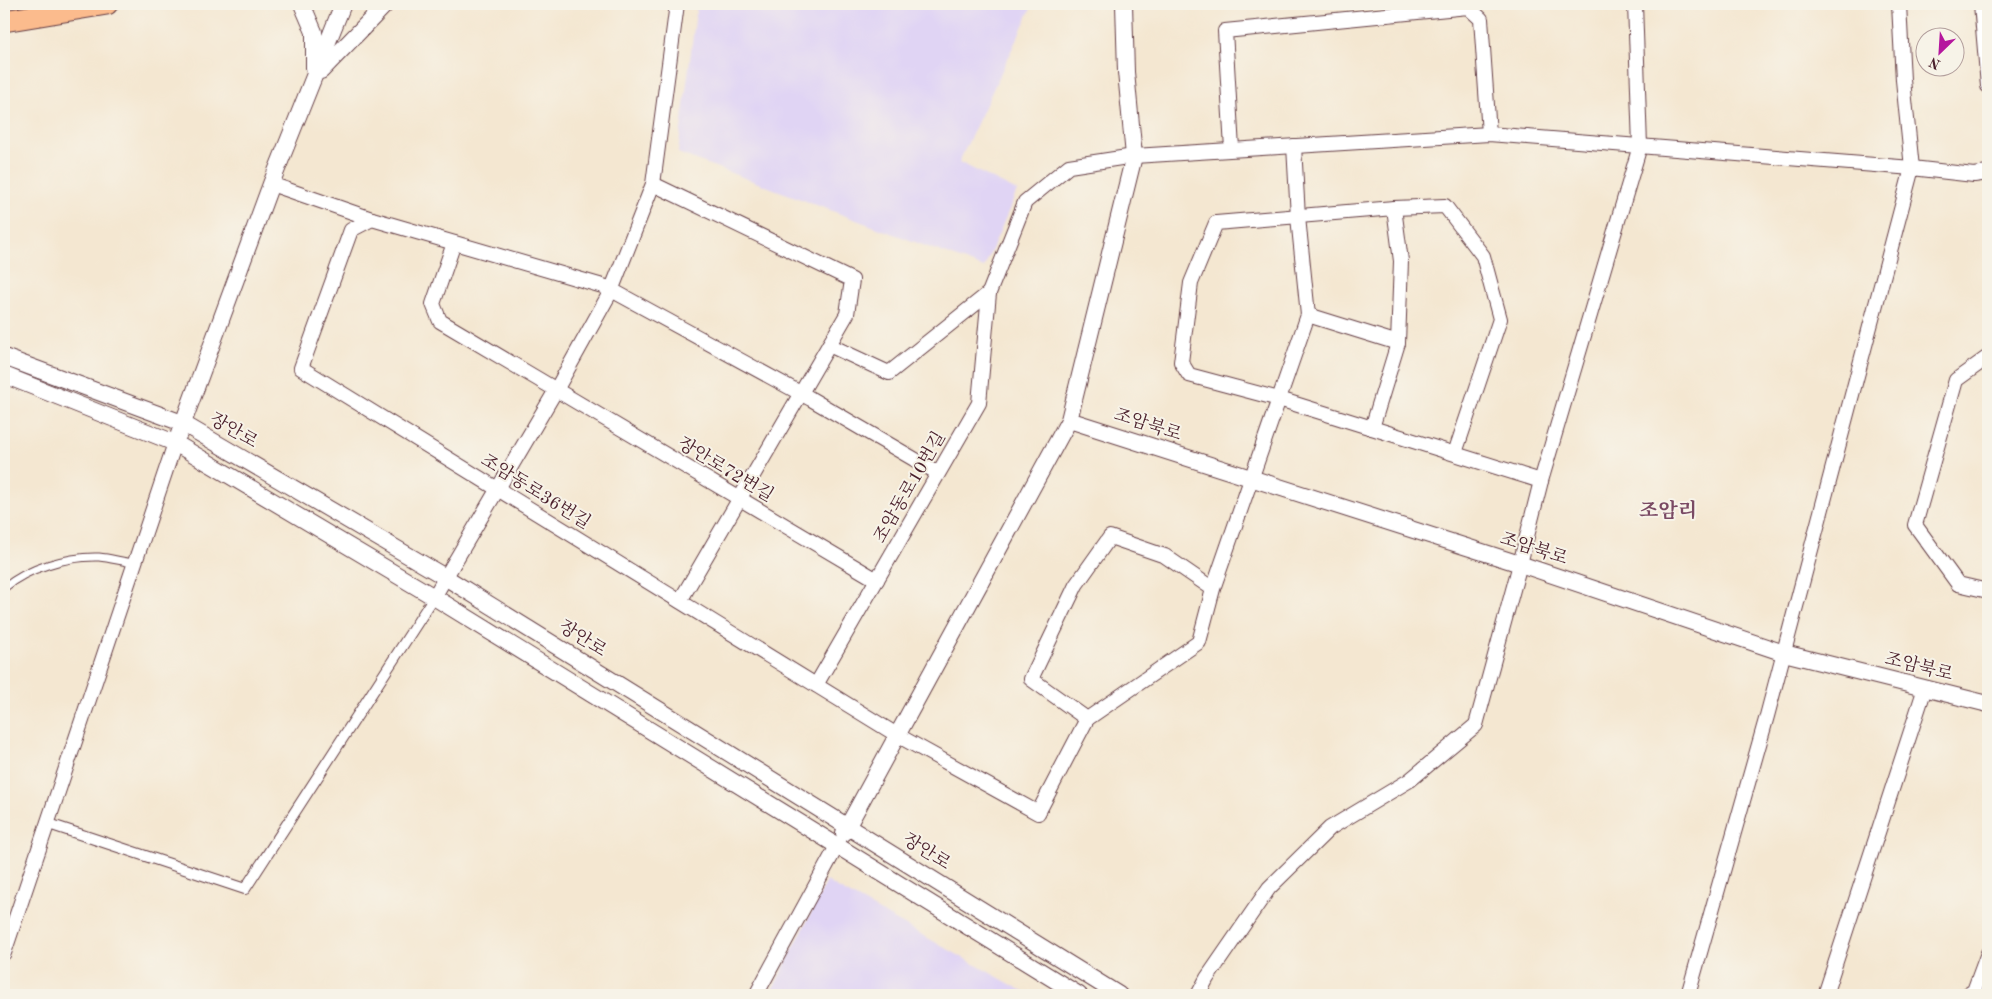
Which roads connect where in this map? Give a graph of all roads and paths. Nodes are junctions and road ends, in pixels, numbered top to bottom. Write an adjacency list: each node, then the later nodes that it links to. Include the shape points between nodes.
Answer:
1 (107, 4): 10 (main road)
2 (302, 4): 11 (street, via 314,32)
3 (343, 4): 11 (street)
4 (386, 4): 11 (street)
5 (677, 4): 21 (street)
6 (1124, 4): 17 (street)
7 (1635, 4): 15 (street)
8 (1899, 4): 18 (street)
9 (1981, 4): 12 (street)
10 (4, 21)
11 (314, 78): 20 (street)
12 (1988, 86)
13 (1489, 134): 14 (street, 조암동로10번길); 15 (street, 조암동로10번길); 16 (street, via 1481,19 1468,7 1225,31)
14 (1294, 146): 16 (street, 조암동로10번길); 23 (street)
15 (1640, 146): 18 (street, 조암동로10번길); 44 (street)
16 (1232, 149): 17 (street, 조암동로10번길)
17 (1134, 156): 27 (street, 조암동로10번길, via 1069,166 1025,202); 37 (street)
18 (1912, 168): 19 (street, 조암동로10번길, via 1974,176); 56 (street)
19 (1988, 173)
20 (271, 184): 24 (street); 38 (street)
21 (653, 184): 26 (street); 30 (street, via 852,280 847,314)
22 (1394, 208): 23 (street); 29 (street, via 1401,261); 41 (street, via 1445,206 1482,256 1500,318)
23 (1298, 217): 28 (street); 36 (street, via 1216,223 1191,283 1180,362 1189,375)
24 (372, 219): 25 (street); 45 (street, 조암동로36번길, via 351,230 301,368)
25 (454, 243): 26 (street); 34 (street, 장안로72번길, via 433,304 440,321)
26 (611, 290): 34 (street); 35 (street)
27 (989, 292): 30 (street, 조암동로10번길, via 889,373); 42 (street, 조암동로10번길, via 979,404)
28 (1308, 315): 29 (street); 36 (street)
29 (1398, 343): 39 (street)
30 (829, 345): 35 (street)
31 (4, 357): 38 (street, 장안로)
32 (1988, 357): 53 (street, via 1956,380 1915,524 1958,584)
33 (4, 375): 40 (street)
34 (556, 390): 45 (street); 46 (street, 장안로72번길)
35 (801, 394): 42 (street); 46 (street)
36 (1279, 399): 39 (street); 43 (street)
37 (1069, 420): 43 (street, 조암북로); 61 (street)
38 (182, 424): 40 (street); 49 (street, 장안로)
39 (1372, 428): 41 (street)
40 (175, 443): 47 (street); 54 (street)
41 (1454, 452): 44 (street)
42 (938, 473): 50 (street, 조암동로10번길)
43 (1252, 479): 48 (street, 조암북로); 52 (street)
44 (1541, 481): 48 (street)
45 (496, 488): 49 (street); 55 (street, 조암동로36번길)
46 (740, 499): 50 (street, 장안로72번길); 55 (street)
47 (134, 564): 51 (lane, via 99,558 37,567); 62 (street)
48 (1520, 564): 56 (street, 조암북로); 71 (street, via 1476,725 1410,780 1330,828 1269,888)
49 (445, 577): 54 (street); 63 (street, 장안로)
50 (877, 580): 57 (street, 조암동로10번길)
51 (4, 588)
52 (1214, 590): 60 (street, via 1199,642); 60 (street, via 1165,556 1110,537 1076,584 1031,679)
53 (1988, 591)
54 (434, 596): 62 (street, via 245,889); 64 (street)
55 (680, 601): 57 (street, 조암동로36번길)
56 (1784, 653): 58 (street, 조암북로); 72 (street)
57 (816, 685): 61 (street, 조암동로36번길)
58 (1925, 688): 59 (street, 조암북로); 73 (street)
59 (1988, 704)
60 (1087, 719): 61 (street, 조암동로36번길, via 1038,814)
61 (897, 735): 63 (street)
62 (46, 823): 65 (street)
63 (848, 826): 64 (street); 70 (street, 장안로)
64 (837, 846): 68 (street); 69 (street)
65 (4, 952)
66 (1988, 953): 67 (street)
67 (1984, 983): 74 (street)
68 (756, 995)
69 (1079, 995)
70 (1119, 995)
71 (1198, 995)
72 (1688, 995)
73 (1825, 995)
74 (1967, 995)

